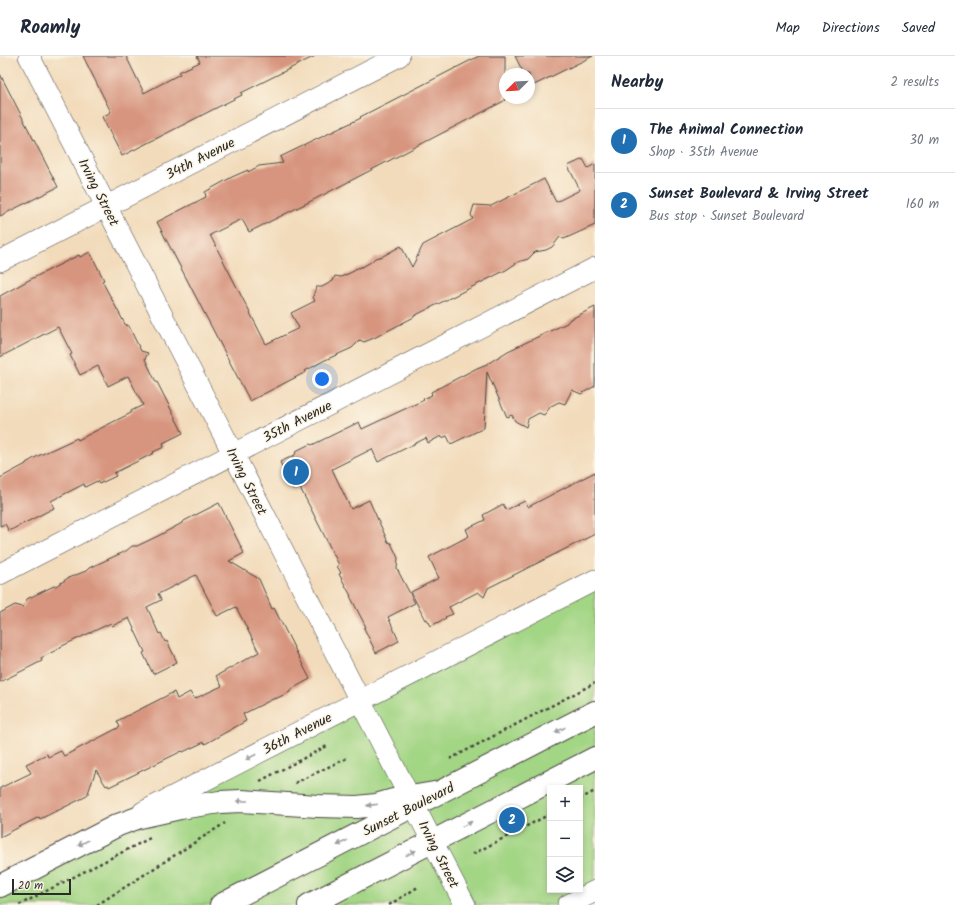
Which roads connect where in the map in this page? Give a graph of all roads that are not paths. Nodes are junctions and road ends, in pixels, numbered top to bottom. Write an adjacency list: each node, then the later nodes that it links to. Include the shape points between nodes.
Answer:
1 (29, 56): 3 (street, Irving Street)
2 (399, 56): 3 (street, 34th Avenue)
3 (106, 206): 4 (street, 34th Avenue); 6 (street, Irving Street)
4 (0, 261)
5 (595, 268): 6 (street, 35th Avenue)
6 (233, 454): 7 (street, 35th Avenue); 9 (street, Irving Street)
7 (0, 574)
8 (595, 580): 9 (street, 36th Avenue)
9 (360, 701): 12 (street, Irving Street); 13 (street, 36th Avenue, one-way to 13)
10 (595, 712): 12 (main road, Sunset Boulevard, one-way to 12, via 440,792)
11 (595, 758): 14 (main road, one-way to 11)
12 (412, 802): 13 (main road, Sunset Boulevard, one-way to 13, via 393,800 357,807 220,802 174,809); 14 (street, Irving Street); 18 (main road, Sunset Boulevard, one-way to 18)
13 (118, 825): 16 (main road, 36th Avenue, one-way to 16)
14 (432, 842): 15 (main road, one-way to 14); 21 (street, Irving Street)
15 (390, 863): 19 (main road); 20 (main road)
16 (0, 886)
17 (595, 891): 22 (street)
18 (221, 905)
19 (309, 905)
20 (323, 905)
21 (465, 905)
22 (568, 905)

